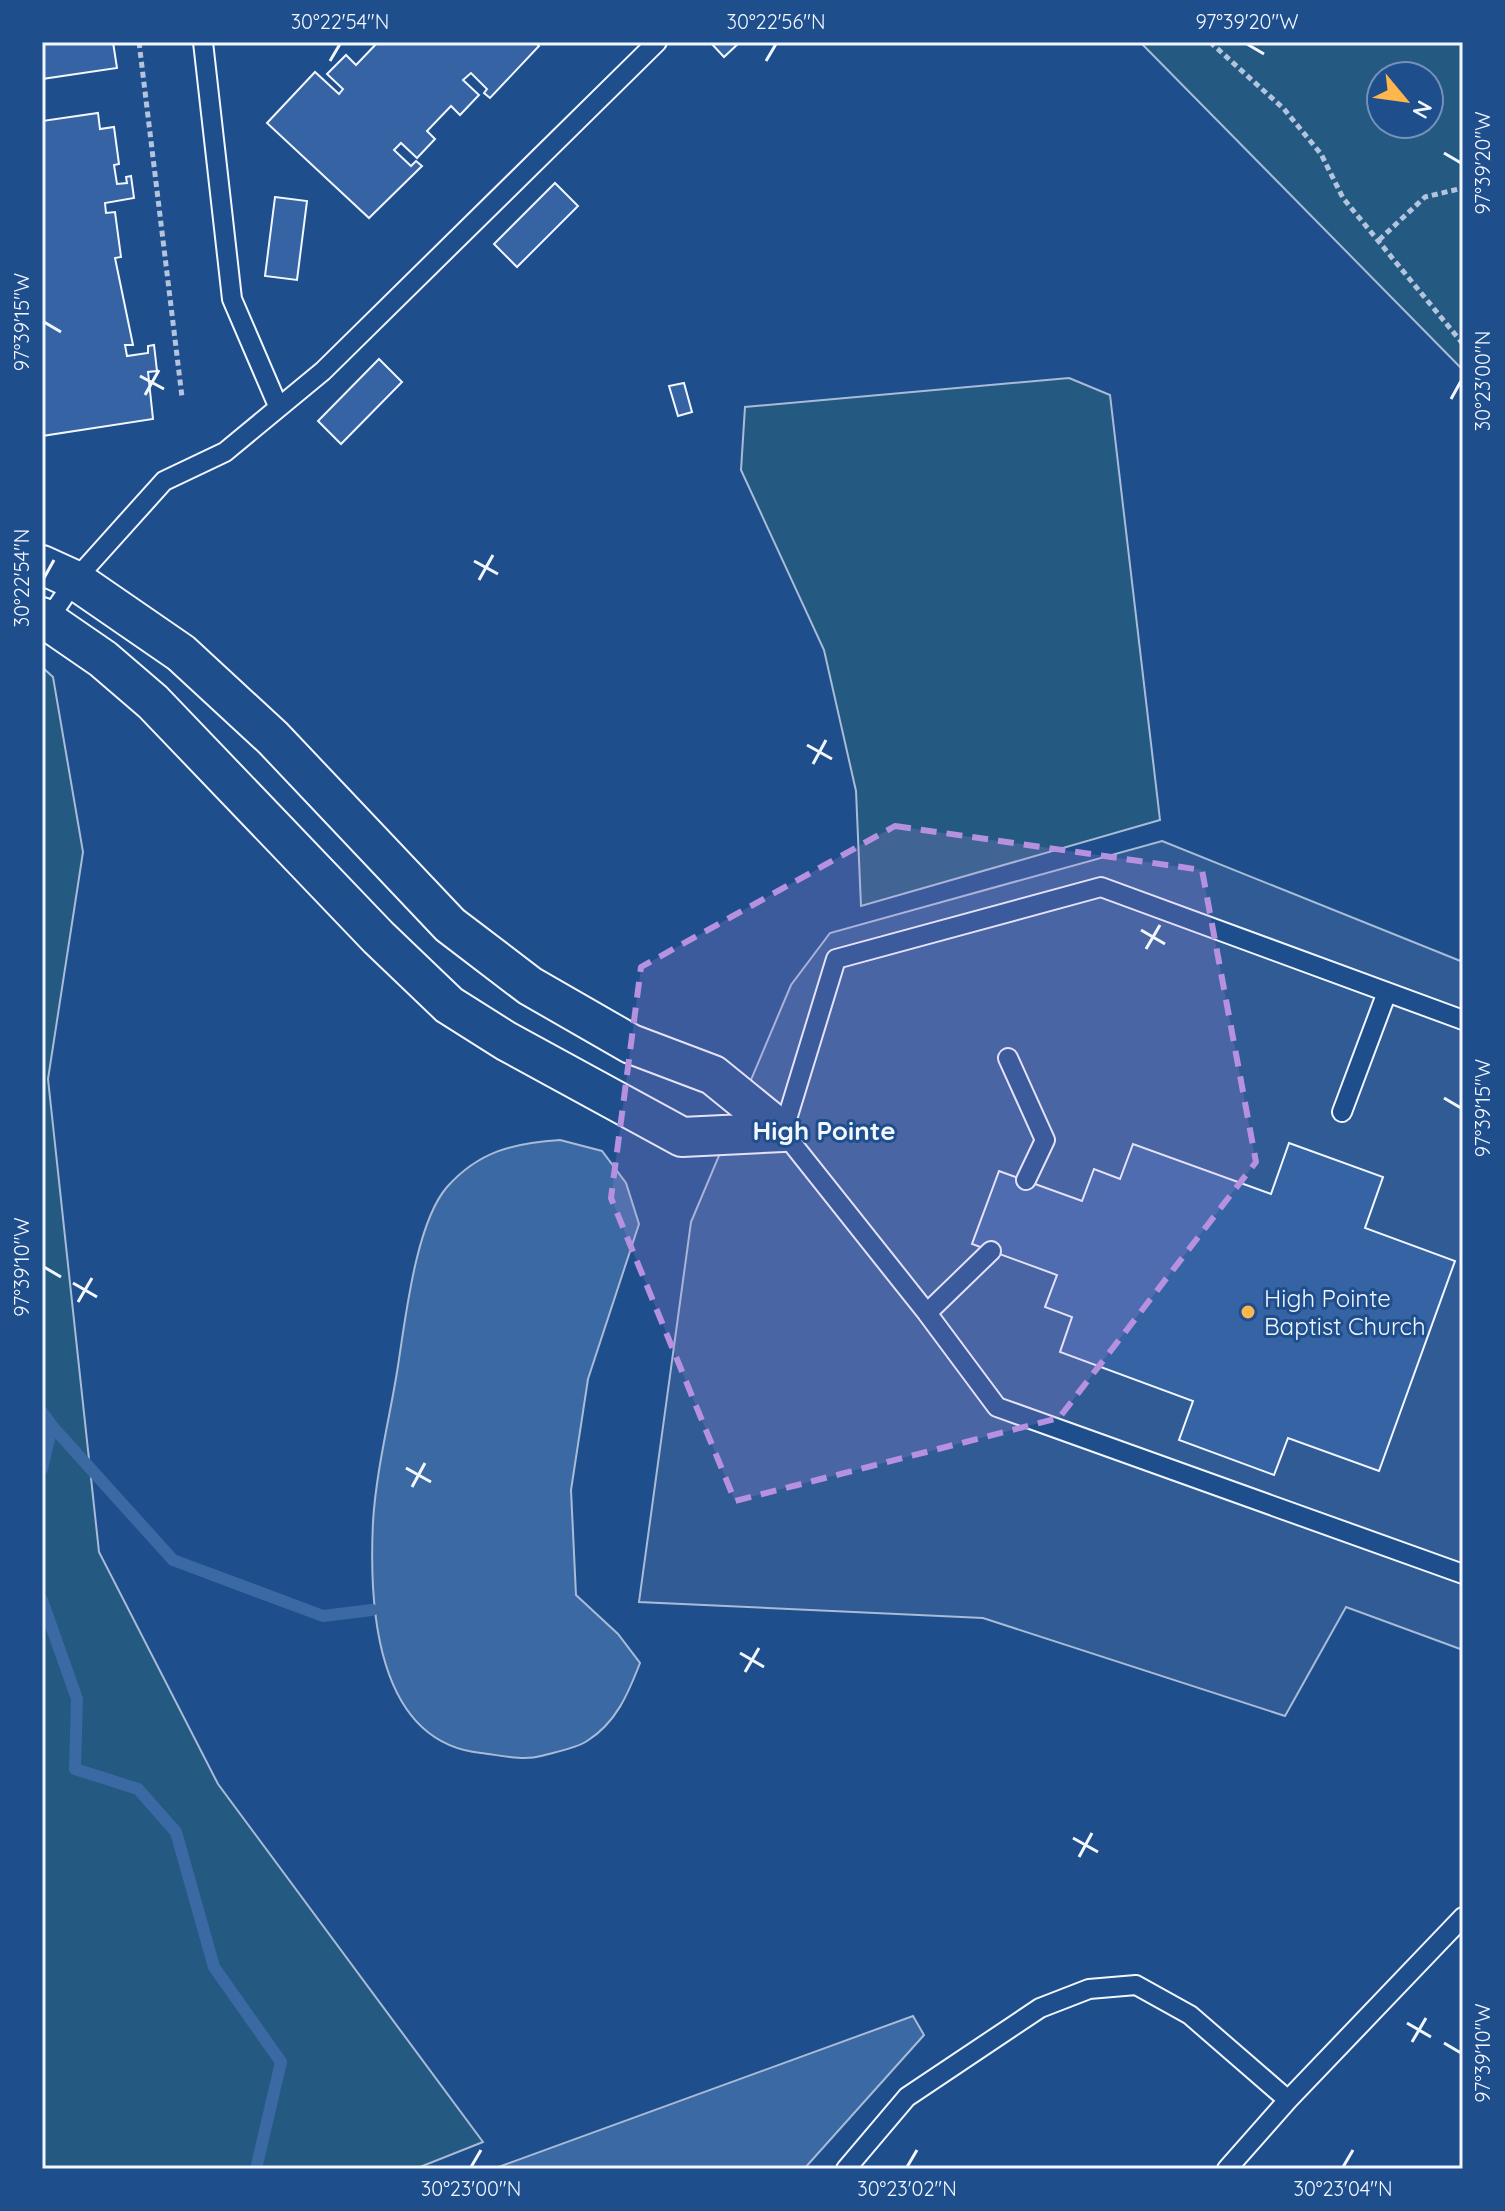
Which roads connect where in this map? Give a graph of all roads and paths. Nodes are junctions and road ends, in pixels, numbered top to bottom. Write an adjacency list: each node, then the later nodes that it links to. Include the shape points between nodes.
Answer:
1 (139, 42): 8 (path)
2 (203, 42): 9 (lane, via 232,299)
3 (657, 42): 9 (lane, via 323,371)
4 (1210, 42): 6 (path, via 1284,109 1321,154 1343,198)
5 (1463, 188): 6 (path, via 1425,197)
6 (1379, 240): 7 (path)
7 (1463, 344)
8 (182, 397)
9 (278, 406): 10 (lane, via 225,452 164,481)
10 (58, 572): 11 (lane); 16 (street, via 181,653 273,738 450,925 530,986 631,1044 713,1075)
11 (45, 618): 16 (street, via 153,702 449,1005 682,1137)
12 (1387, 992): 13 (lane); 15 (lane); 16 (lane, via 1101,887 836,959)
13 (1463, 1020)
14 (1008, 1058): 17 (lane, via 1045,1140)
15 (1342, 1112)
16 (783, 1132): 19 (lane)
17 (1026, 1180)
18 (991, 1251): 19 (lane)
19 (927, 1313): 20 (lane, via 997,1407)
20 (1463, 1574)
21 (1463, 1917): 22 (lane)
22 (1288, 2100): 23 (lane, via 1190,2015 1136,1985 1089,1989 1040,2008 907,2097); 24 (lane)
23 (846, 2169)
24 (1227, 2169)

